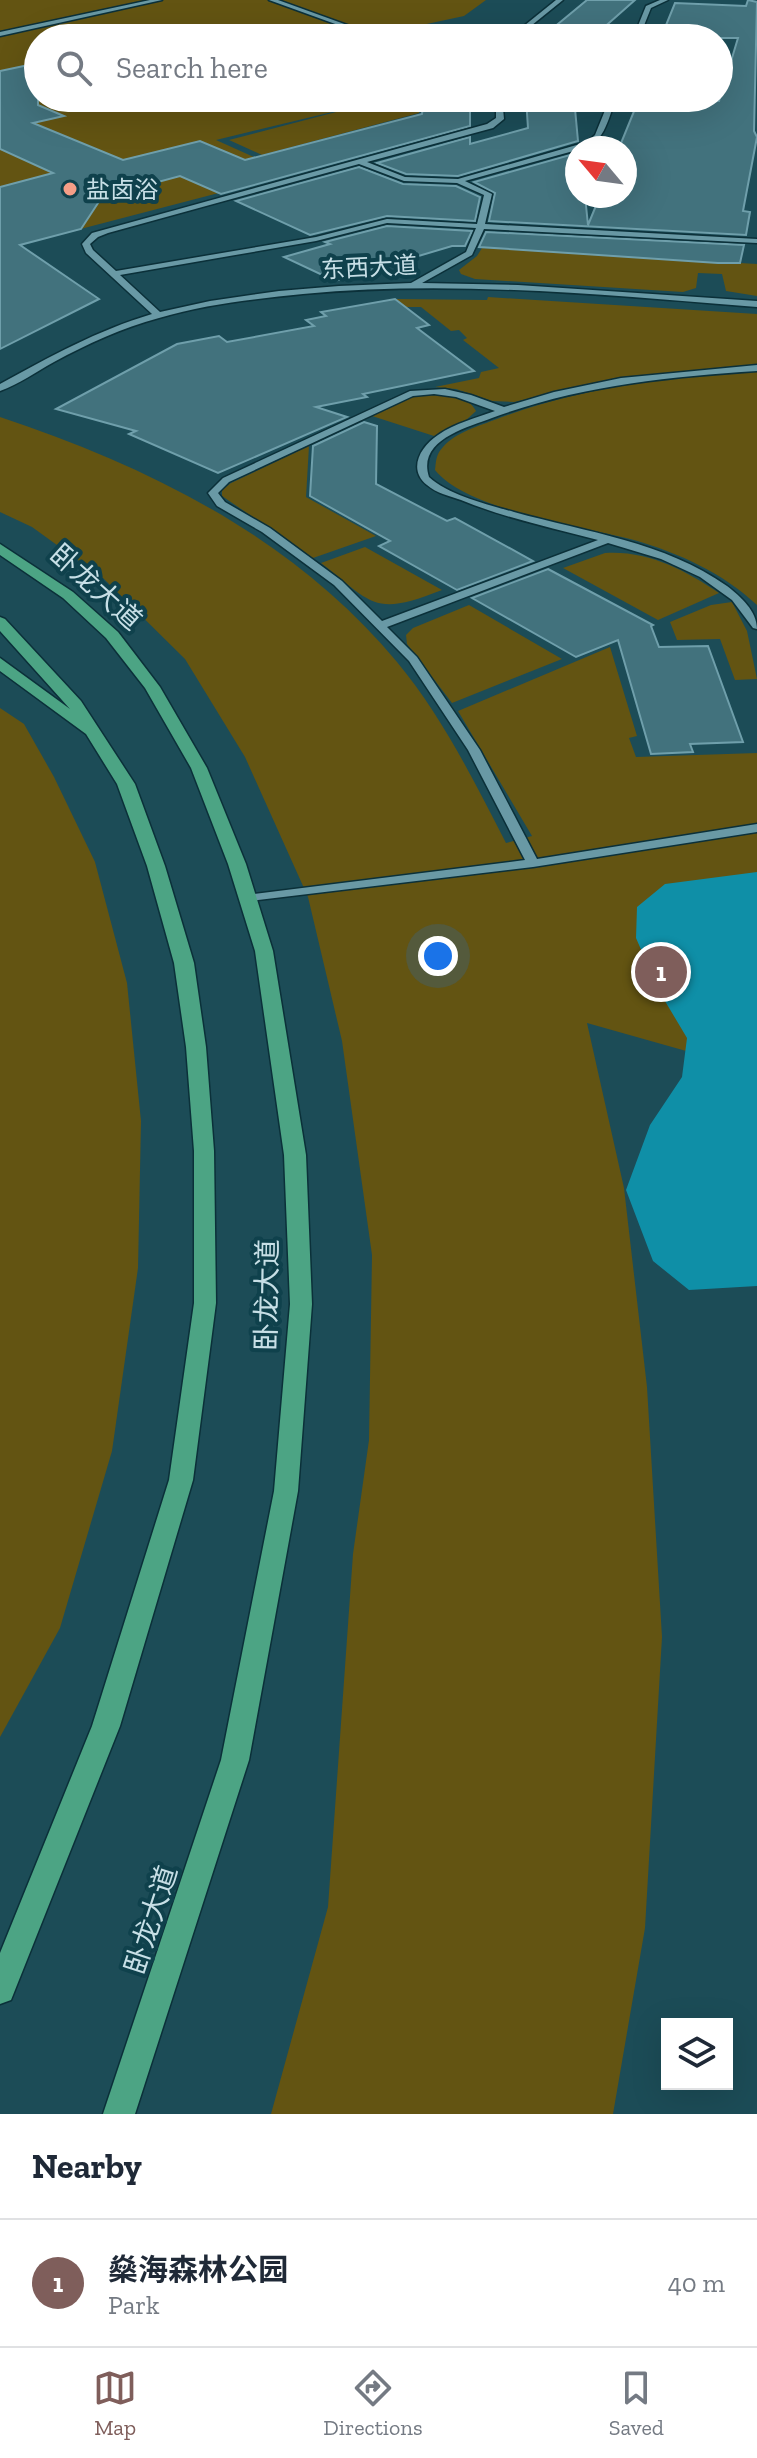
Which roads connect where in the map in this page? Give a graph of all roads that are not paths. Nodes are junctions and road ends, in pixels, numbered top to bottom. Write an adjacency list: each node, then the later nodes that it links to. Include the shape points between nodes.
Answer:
1 (159, 0): 5 (street)
2 (272, 0): 6 (street)
3 (560, 0): 7 (street)
4 (665, 0): 8 (street, via 648,7)
5 (47, 24)
6 (340, 24)
7 (530, 24)
8 (641, 24)
9 (24, 29): 10 (street)
10 (0, 34)
11 (500, 112): 13 (street, via 495,124)
12 (607, 112): 14 (street, via 590,144)
13 (359, 162): 14 (street, via 404,179); 17 (street, via 95,235 86,248)
14 (458, 181): 15 (street, via 488,194)
15 (481, 224): 16 (street); 17 (street, via 387,221 316,239); 18 (street, via 469,253)
16 (757, 241)
17 (114, 274): 20 (street)
18 (414, 284): 19 (street, 东西大道); 20 (street, 东西大道, via 243,298)
19 (757, 304)
20 (158, 315): 22 (street, 东西大道, via 105,334)
21 (757, 368): 23 (street, via 611,383)
22 (0, 388)
23 (502, 410): 24 (street, via 436,440 422,462 428,481 490,509); 27 (street, via 449,391 410,394 216,488 214,499 338,583)
24 (606, 540): 27 (street); 28 (street, via 658,555 712,580 747,607)
25 (0, 548): 33 (main road, 卧龙大道, via 112,635 152,687 199,768)
26 (0, 622): 30 (main road, via 73,701)
27 (380, 626): 32 (street, via 413,659 474,750)
28 (757, 626)
29 (0, 663): 30 (main road)
30 (95, 736): 34 (main road, via 126,784 184,963 204,1151 205,1303 181,1480 106,1726)
31 (757, 828): 32 (street)
32 (533, 863): 33 (street)
33 (247, 899): 35 (main road, 卧龙大道, via 264,951 295,1155 301,1304 286,1491 235,1760)
34 (0, 1990)
35 (119, 2114)

